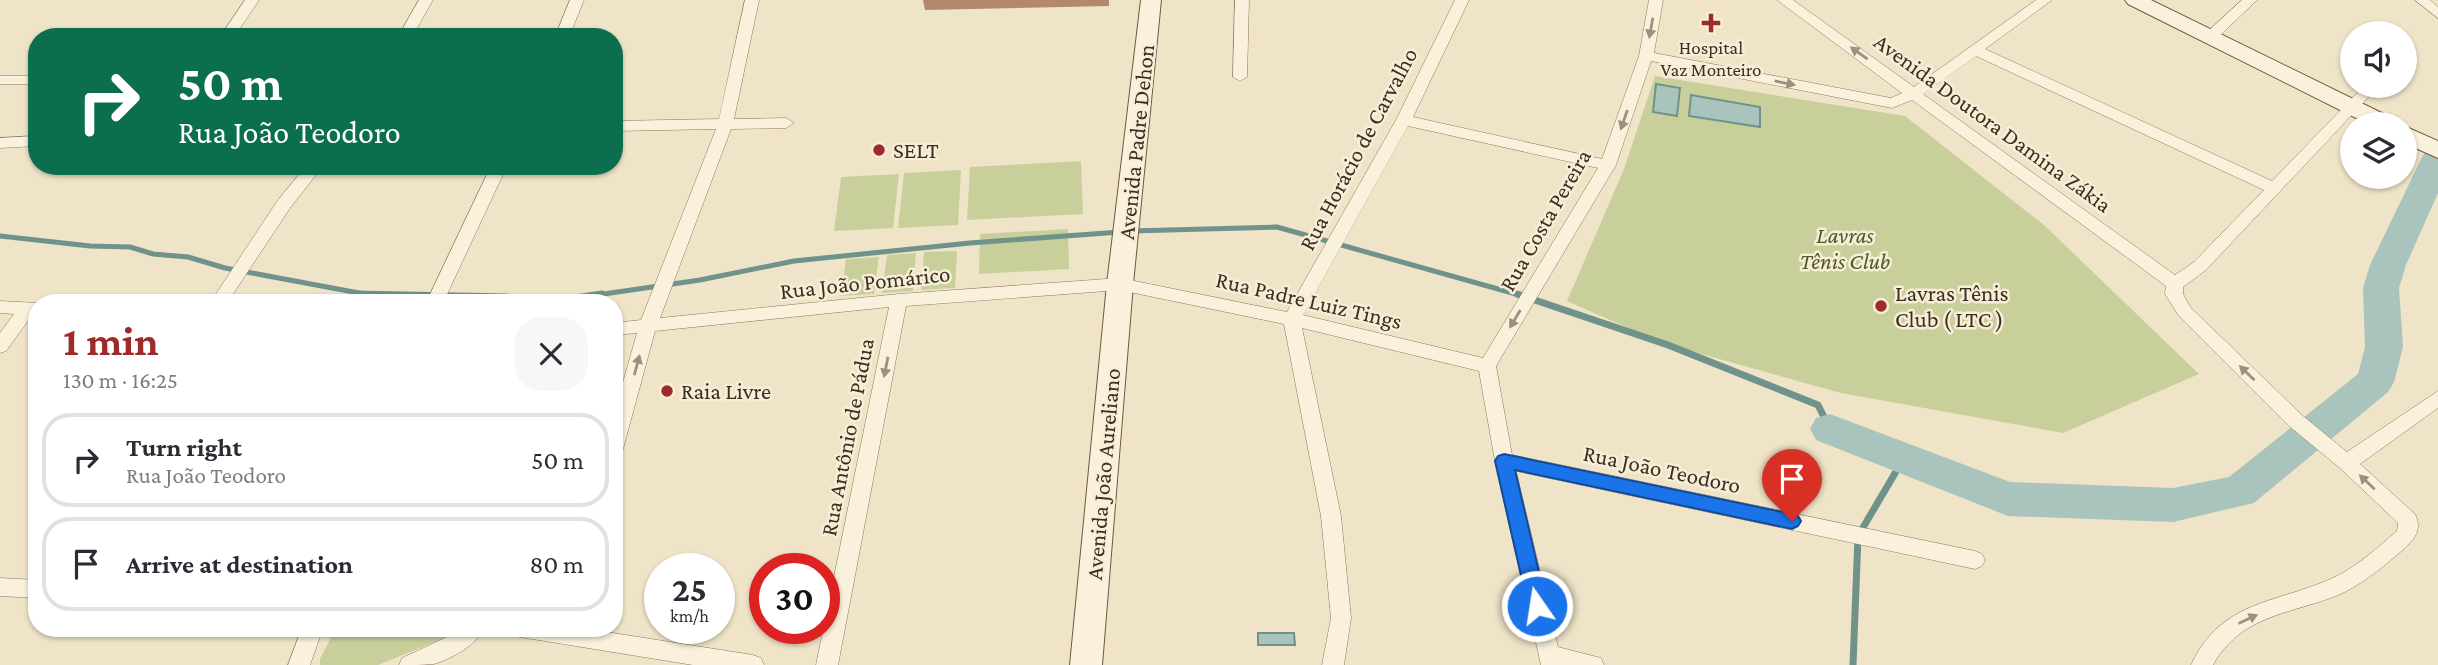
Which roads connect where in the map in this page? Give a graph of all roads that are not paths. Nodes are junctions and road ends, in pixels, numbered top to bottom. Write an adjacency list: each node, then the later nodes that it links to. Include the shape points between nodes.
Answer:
1 (252, 0): 15 (street)
2 (426, 0): 16 (street)
3 (577, 0): 17 (street)
4 (752, 0): 30 (street)
5 (1151, 0): 40 (main road, Avenida Padre Dehon)
6 (1242, 0): 21 (street)
7 (1462, 0): 28 (street, Rua Horácio de Carvalho)
8 (1656, 0): 20 (street, Rua Costa Pereira, one-way to 20)
9 (1784, 0): 24 (street, Avenida Doutora Damina Zákia, one-way to 9)
10 (2045, 0): 19 (street)
11 (2135, 0): 18 (main road)
12 (2250, 0): 18 (street)
13 (2422, 0): 14 (street)
14 (2438, 15)
15 (233, 28)
16 (410, 28)
17 (566, 28)
18 (2209, 38): 26 (main road)
19 (1975, 50): 24 (street); 39 (street)
20 (1646, 55): 24 (street, one-way to 24, via 1892,103); 36 (street, Rua Costa Pereira, one-way to 36)
21 (1240, 76)
22 (0, 80): 23 (street)
23 (28, 80)
24 (1915, 93): 41 (street, Avenida Doutora Damina Zákia)
25 (2362, 98): 26 (street)
26 (2353, 108): 27 (main road); 39 (street)
27 (2361, 112)
28 (1404, 120): 36 (street); 48 (street, Rua Horácio de Carvalho)
29 (786, 122): 30 (street)
30 (725, 124): 31 (street); 49 (street)
31 (623, 126)
32 (2417, 140): 35 (main road)
33 (28, 141): 34 (street)
34 (0, 143)
35 (2438, 150)
36 (1608, 165): 52 (street, Rua Costa Pereira, one-way to 52)
37 (308, 175): 42 (street)
38 (495, 175): 43 (street)
39 (2274, 188): 41 (street, via 2200,266)
40 (1120, 284): 44 (street, Rua João Pomárico); 48 (street, Rua Padre Luiz Tings); 68 (main road, Avenida João Aureliano)
41 (2175, 284): 56 (street, one-way to 41, via 2296,421 2185,312 2174,294)
42 (224, 294)
43 (438, 294)
44 (899, 300): 49 (street, Rua João Pomárico); 67 (street, Rua Antônio de Pádua, one-way to 67)
45 (0, 307): 46 (street)
46 (28, 308)
47 (28, 314): 51 (street)
48 (1292, 318): 52 (street, Rua Padre Luiz Tings); 69 (street, via 1331,516 1341,618)
49 (647, 328): 50 (street, Rua João Pomárico); 54 (street, one-way to 49)
50 (623, 329)
51 (0, 346)
52 (1486, 366): 55 (street)
53 (2438, 398): 56 (street)
54 (623, 416)
55 (1504, 461): 57 (street, Rua João Teodoro); 63 (street)
56 (2347, 463): 71 (street, one-way to 56, via 2208,647 2241,620 2347,581 2407,535 2408,520)
57 (1975, 560)
58 (0, 587): 59 (street)
59 (28, 589)
60 (310, 637): 64 (street)
61 (463, 637): 65 (street)
62 (588, 637): 66 (street)
63 (1550, 659): 70 (street)
64 (299, 665)
65 (410, 665)
66 (753, 665)
67 (827, 665)
68 (1086, 665)
69 (1333, 665)
70 (1593, 665)
71 (2202, 665)

